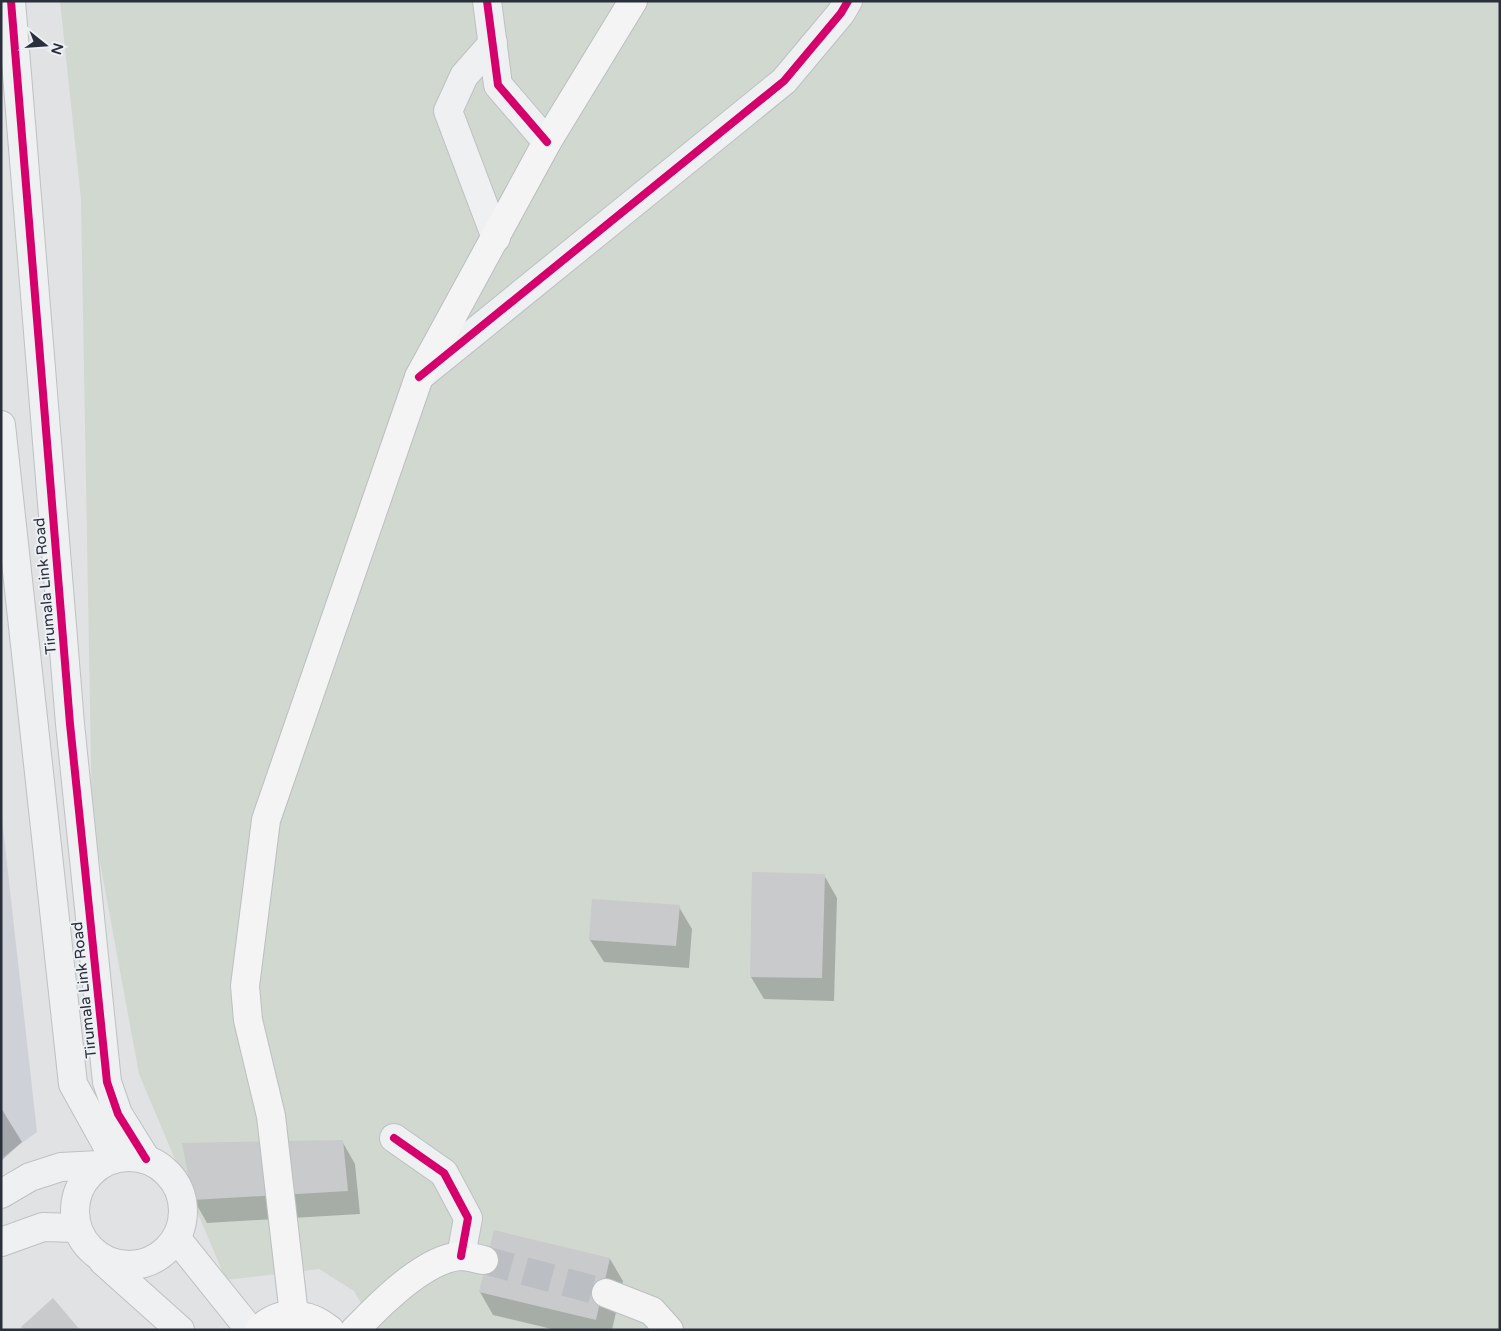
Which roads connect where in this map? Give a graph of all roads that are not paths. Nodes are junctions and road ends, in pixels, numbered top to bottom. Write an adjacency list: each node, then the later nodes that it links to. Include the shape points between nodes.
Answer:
1 (11, 1): 11 (street, Tirumala Link Road, via 70,724 107,1082 118,1114)
2 (487, 1): 5 (street)
3 (633, 1): 6 (main road)
4 (848, 1): 8 (street, via 784,81)
5 (493, 43): 6 (street, via 498,85); 7 (street, via 464,76 448,112)
6 (547, 142): 7 (main road)
7 (496, 238): 8 (main road)
8 (419, 377): 20 (main road, via 266,820 245,986 248,1020 271,1116)
9 (1, 425): 12 (street, Tirumala Link Road, via 73,1084)
10 (394, 1138): 18 (street, via 444,1173 468,1218)
11 (146, 1159): 12 (street, via 130,1156); 15 (street, via 172,1177 180,1191 184,1207 183,1224)
12 (107, 1162): 13 (street, via 61,1167 30,1177); 14 (street, via 86,1177 78,1193 74,1211)
13 (1, 1194)
14 (77, 1228): 16 (street, via 43,1227); 17 (street)
15 (177, 1239): 17 (street, via 165,1253 149,1262 131,1266 113,1264); 22 (street)
16 (1, 1242)
17 (96, 1255): 21 (street)
18 (472, 1258): 25 (main road, via 439,1262 410,1278)
19 (606, 1293): 26 (main road, via 652,1311)
20 (294, 1315): 23 (main road, via 272,1320); 24 (main road, via 308,1317)
21 (180, 1330)
22 (250, 1330)
23 (259, 1330)
24 (330, 1330)
25 (355, 1330)
26 (669, 1330)

